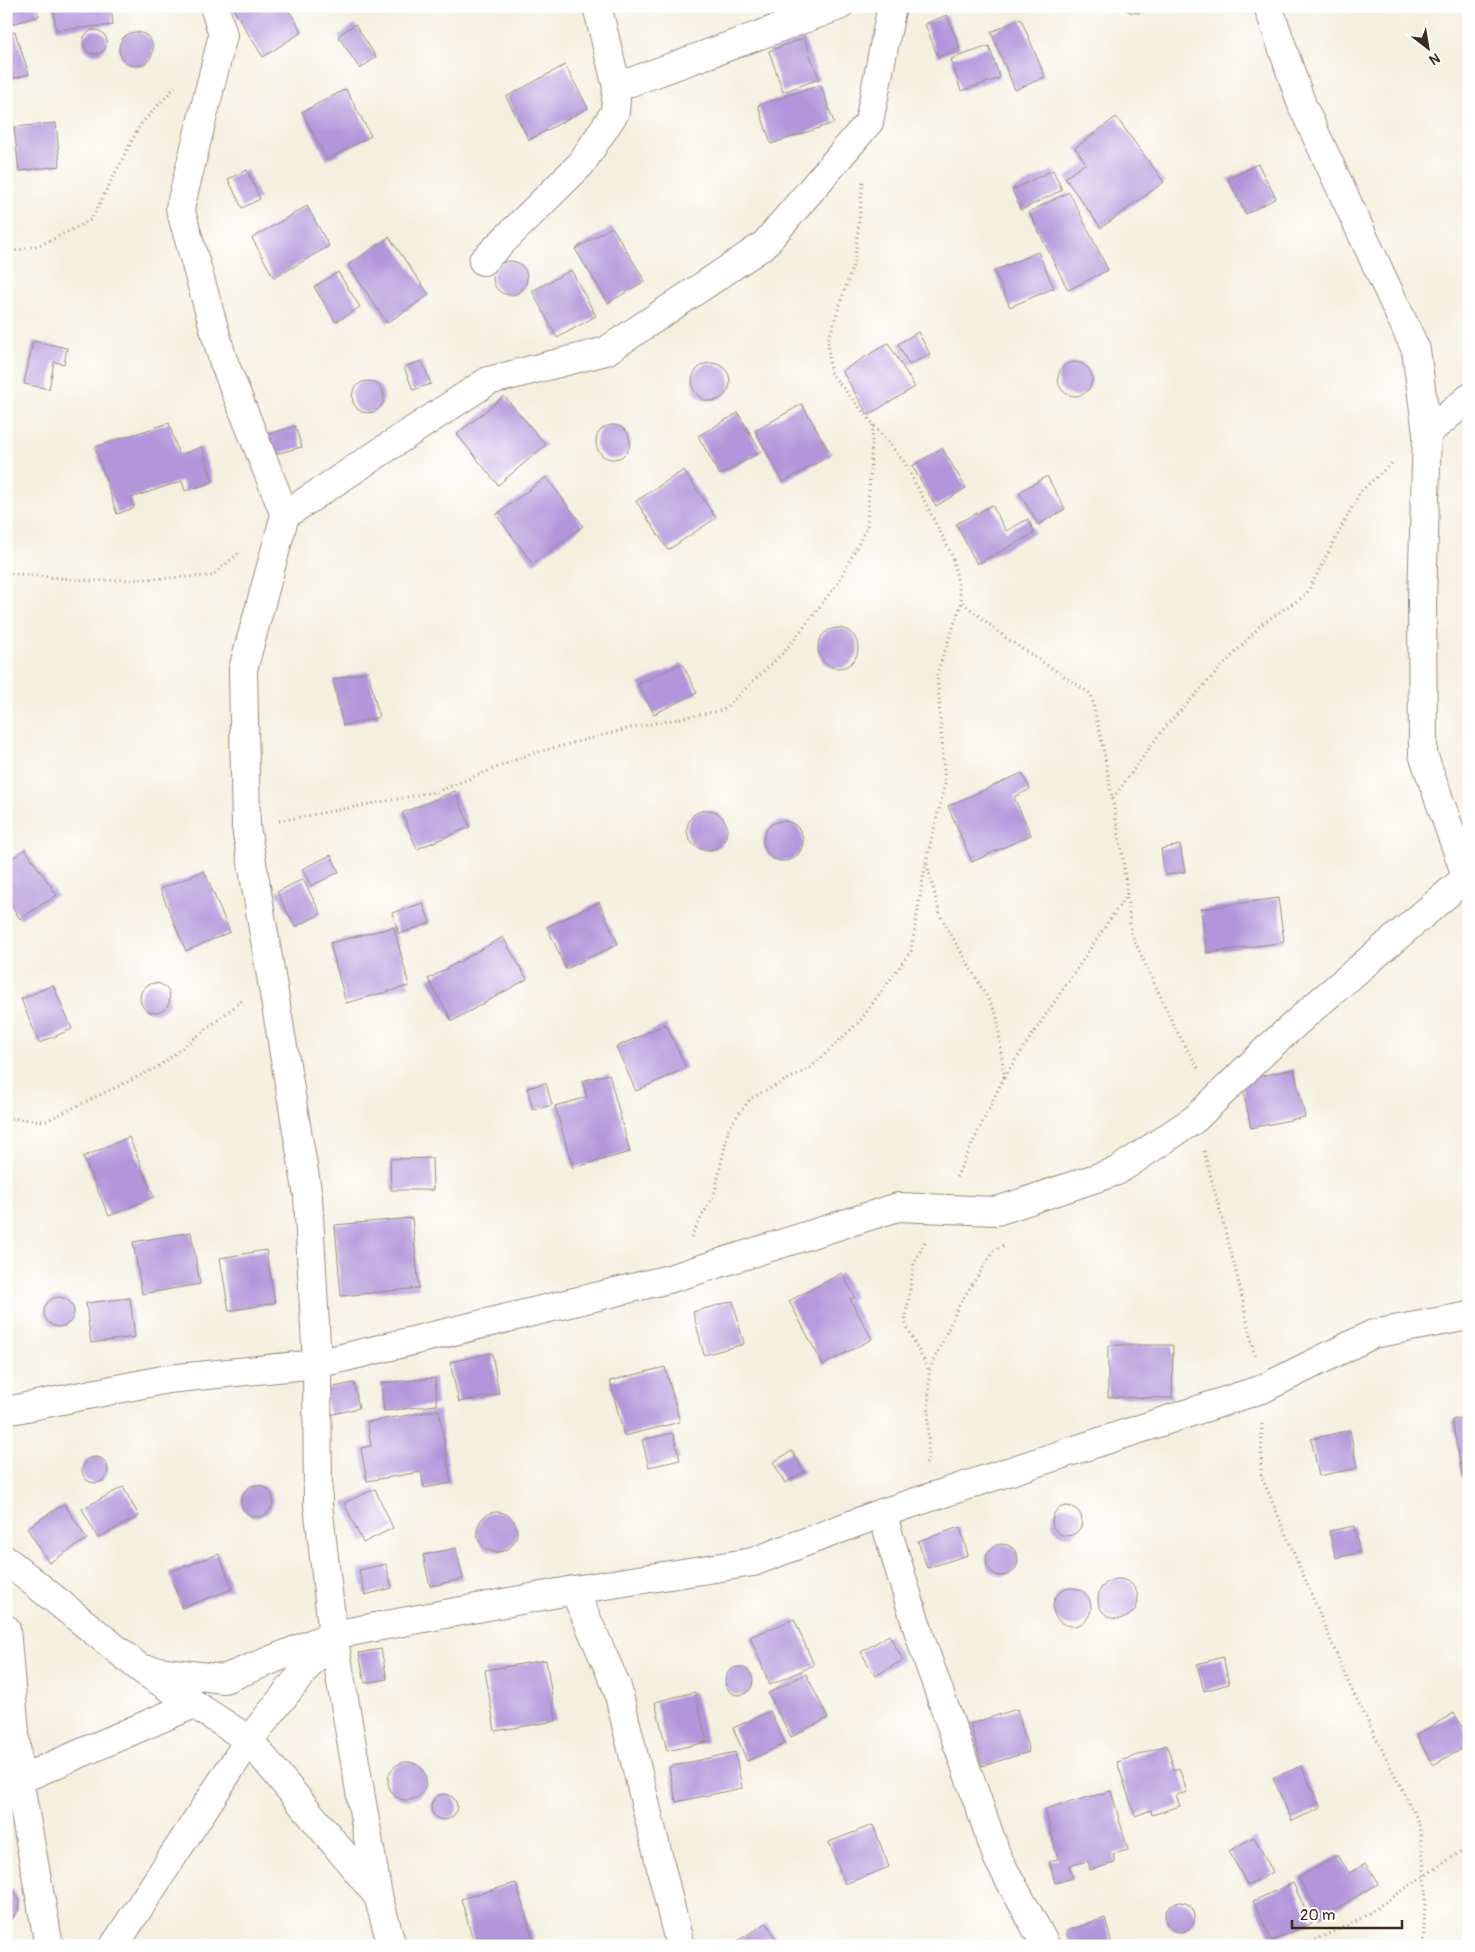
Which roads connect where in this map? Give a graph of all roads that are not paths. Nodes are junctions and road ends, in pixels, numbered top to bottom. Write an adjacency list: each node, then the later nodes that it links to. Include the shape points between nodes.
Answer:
1 (214, 6): 10 (street, via 223,35 180,208 223,360)
2 (597, 6): 6 (street)
3 (839, 6): 6 (street)
4 (892, 6): 10 (street, via 869,122 764,245 606,351 488,381)
5 (1268, 6): 9 (street, via 1302,105 1416,350)
6 (617, 87): 7 (street, via 615,112 581,164)
7 (482, 261)
8 (1469, 398): 9 (street)
9 (1427, 433): 11 (street, via 1422,599 1423,754)
10 (285, 515): 13 (street, via 243,669 246,827 308,1196)
11 (1468, 881): 13 (street, via 1314,1007 1195,1119 1116,1170 997,1211 898,1207 669,1279)
12 (1469, 1316): 15 (street, via 1373,1334 1262,1389)
13 (317, 1364): 14 (street, via 168,1379); 19 (street, via 318,1505)
14 (6, 1411)
15 (882, 1513): 17 (street, via 753,1562); 29 (street, via 923,1646 998,1859)
16 (6, 1560): 20 (street)
17 (574, 1590): 19 (street); 28 (street, via 617,1687)
18 (6, 1629): 23 (street)
19 (333, 1635): 20 (street, via 224,1679); 22 (street); 24 (street)
20 (140, 1669): 21 (street)
21 (194, 1704): 22 (street); 23 (street)
22 (249, 1740): 24 (street); 26 (street)
23 (13, 1782): 25 (street)
24 (378, 1896): 27 (street)
25 (49, 1946)
26 (114, 1946)
27 (392, 1946)
28 (680, 1946)
29 (1046, 1946)

